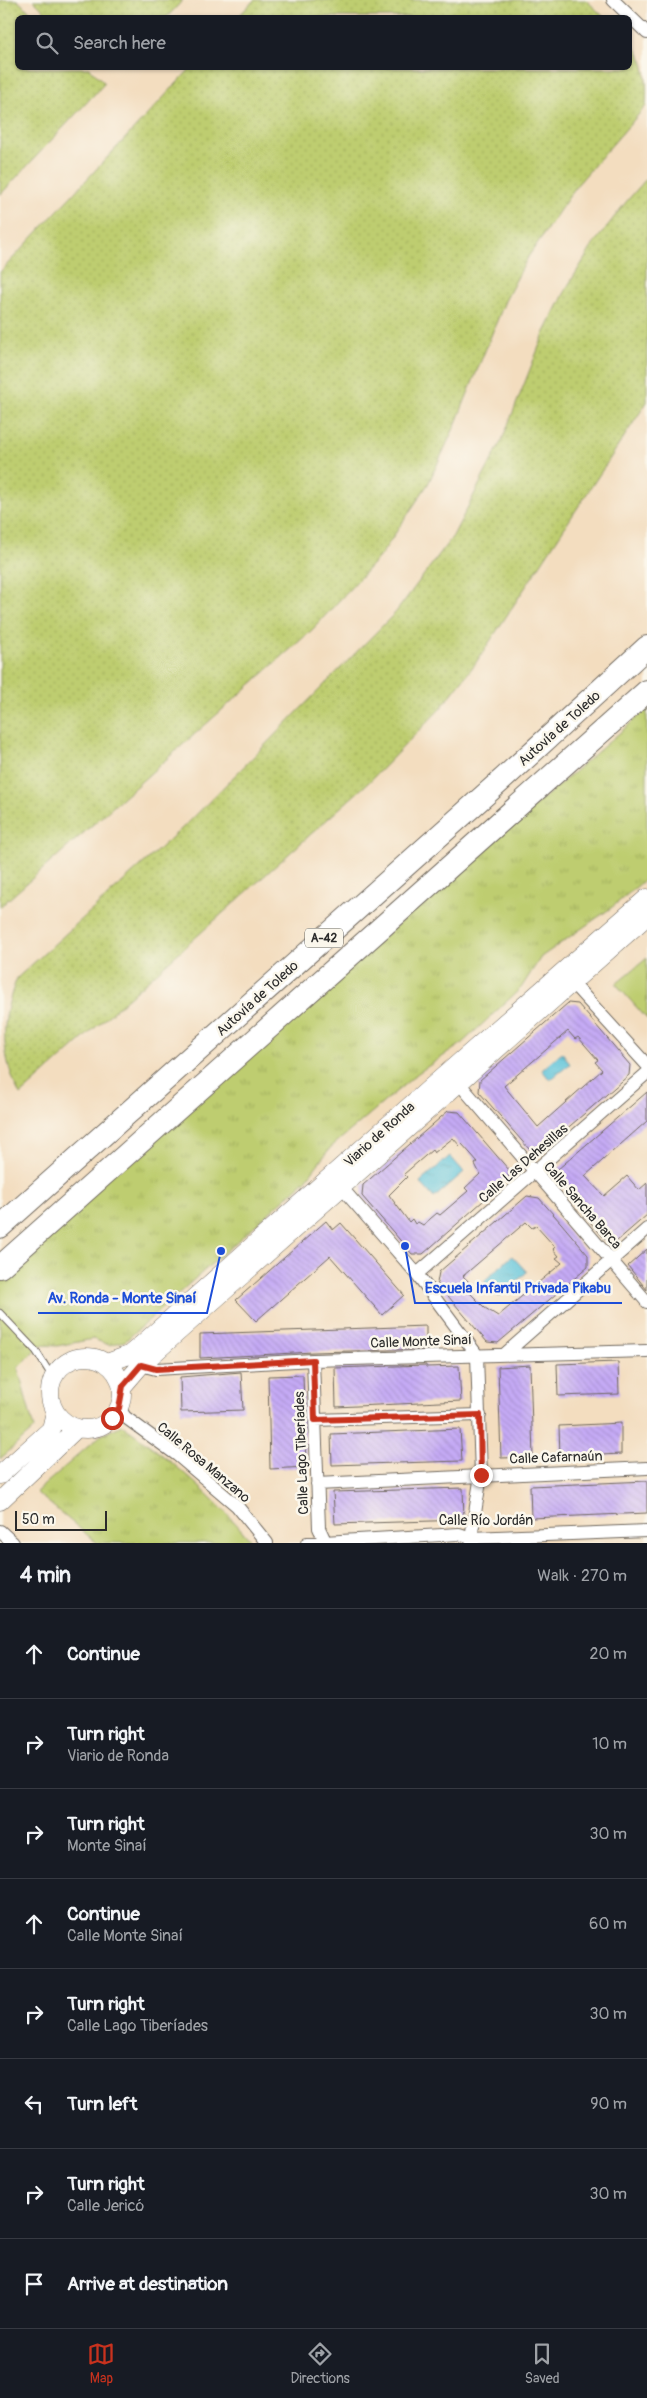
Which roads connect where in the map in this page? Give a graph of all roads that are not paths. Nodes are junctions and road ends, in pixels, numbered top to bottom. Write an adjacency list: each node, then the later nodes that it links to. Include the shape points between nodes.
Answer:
1 (613, 0): 2 (street)
2 (628, 15)
3 (632, 18): 4 (street)
4 (647, 33)
5 (647, 647): 15 (highway, Autovía de Toledo / A-42)
6 (647, 691): 18 (highway, A-42)
7 (647, 898): 9 (main road, Viario de Ronda)
8 (647, 916): 9 (main road, Viario de Ronda)
9 (567, 977): 10 (street); 12 (main road, Viario de Ronda); 26 (main road, Viario de Ronda, via 141,1346)
10 (647, 1065)
11 (647, 1072): 13 (street, Calle Las Dehesillas)
12 (458, 1082): 13 (street, Calle Sancha Barca); 14 (main road, Viario de Ronda)
13 (535, 1173): 17 (street, Calle Sancha Barca); 19 (street, Calle Las Dehesillas)
14 (341, 1187): 19 (street); 27 (main road, Viario de Ronda)
15 (0, 1227)
16 (647, 1229): 17 (street)
17 (611, 1259): 20 (street, Calle Sancha Barca); 23 (street)
18 (0, 1267)
19 (417, 1274): 24 (street)
20 (647, 1302)
21 (0, 1313): 28 (lane, via 36,1351)
22 (647, 1351): 23 (street, Calle Monte Sinaí)
23 (506, 1354): 24 (street, Calle Monte Sinaí)
24 (478, 1355): 25 (street, Calle Monte Sinaí); 32 (street)
25 (313, 1360): 27 (street, Calle Monte Sinaí, via 156,1369); 33 (street, Calle Lago Tiberíades)
26 (107, 1363): 28 (main road, via 92,1357 76,1358 63,1365); 29 (main road)
27 (141, 1365): 29 (main road, Viario de Ronda)
28 (53, 1378): 31 (main road, via 50,1389)
29 (123, 1386): 30 (main road)
30 (119, 1408): 34 (main road, via 102,1424); 45 (street, Calle Rosa Manzano, via 124,1417 177,1455 237,1506)
31 (55, 1412): 34 (main road); 36 (main road, via 51,1429)
32 (480, 1415): 33 (street); 37 (street)
33 (315, 1420): 38 (street, Calle Lago Tiberíades)
34 (76, 1429): 39 (main road)
35 (647, 1468): 37 (street, Calle Cafarnaún)
36 (0, 1475)
37 (481, 1475): 38 (street, Calle Cafarnaún); 42 (street)
38 (317, 1484): 43 (street, Calle Lago Tiberíades, via 319,1528)
39 (0, 1501)
40 (0, 1531): 44 (street)
41 (647, 1531): 42 (street, Calle Río Jordán)
42 (472, 1540): 43 (street, Calle Río Jordán, via 459,1534)
43 (326, 1542): 46 (street, Calle Río Jordán)
44 (13, 1543)
45 (267, 1543)
46 (307, 1543)

